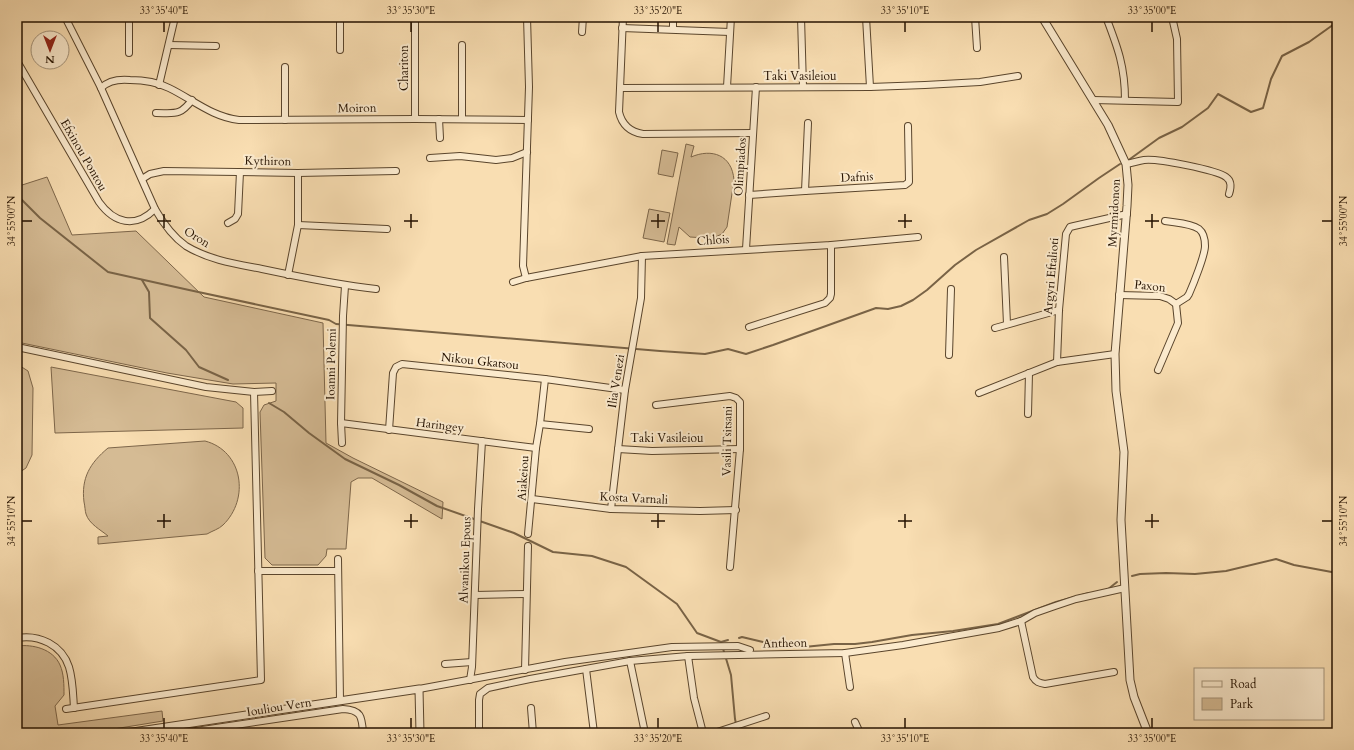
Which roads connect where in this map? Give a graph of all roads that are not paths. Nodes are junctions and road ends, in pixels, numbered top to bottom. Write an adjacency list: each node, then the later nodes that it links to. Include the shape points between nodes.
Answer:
1 (129, 17): 26 (street)
2 (175, 17): 21 (street)
3 (340, 17): 25 (street)
4 (415, 17): 42 (street, Chariton)
5 (527, 17): 46 (street)
6 (583, 17): 19 (street)
7 (623, 17): 17 (street)
8 (673, 17): 18 (street)
9 (731, 17): 20 (street)
10 (801, 17): 34 (street)
11 (866, 17): 35 (street)
12 (975, 17): 24 (street)
13 (1042, 17): 39 (street, Myrmidonon)
14 (1106, 17): 40 (street, via 1123,65)
15 (1172, 17): 40 (street, via 1177,39 1178,102)
16 (67, 18): 36 (street, Oron)
17 (622, 28): 18 (street); 37 (street)
18 (673, 29): 20 (street)
19 (582, 32)
20 (730, 32): 32 (street)
21 (169, 45): 23 (street); 31 (street)
22 (462, 45): 44 (street)
23 (216, 46)
24 (977, 48)
25 (340, 50)
26 (129, 53)
27 (17, 61): 29 (street, Efxinou Pontou)
28 (285, 67): 45 (street)
29 (19, 71): 61 (street, Efxinou Pontou, via 105,210 117,219 132,221 148,216)
30 (1018, 76): 35 (street, Taki Vasileiou, via 980,82)
31 (159, 85): 36 (street, Moiron, via 140,80 124,80 109,82); 38 (street, Moiron)
32 (727, 87): 33 (street, Taki Vasileiou); 37 (street, Taki Vasileiou)
33 (756, 87): 34 (street, Taki Vasileiou); 49 (street, Olimpiados)
34 (803, 87): 35 (street, Taki Vasileiou)
35 (870, 87)
36 (101, 88): 57 (street, Oron)
37 (621, 88): 49 (street, via 620,116 633,132)
38 (192, 100): 41 (street, via 181,112); 45 (street, Moiron, via 212,112 231,119)
39 (1092, 100): 40 (street); 53 (street, Myrmidonon, via 1108,125)
40 (1125, 100)
41 (156, 113)
42 (414, 119): 43 (street, Moiron); 45 (street, Moiron)
43 (439, 119): 44 (street, Moiron); 50 (street)
44 (462, 119): 46 (street, Moiron)
45 (285, 120)
46 (528, 120): 51 (street)
47 (808, 123): 58 (street)
48 (908, 126): 58 (street, Dafnis, via 909,182 905,185)
49 (753, 132): 60 (street, Olimpiados)
50 (440, 138)
51 (527, 152): 52 (street, via 512,158 496,160 460,156); 73 (street, via 523,266)
52 (430, 158)
53 (1126, 164): 59 (street, via 1150,160 1181,164 1219,174 1229,181); 62 (street, Myrmidonon)
54 (396, 171): 56 (street, Kythiron)
55 (240, 172): 56 (street, Kythiron); 57 (street, Kythiron, via 164,171); 64 (street, via 238,214 235,220)
56 (298, 173): 65 (street)
57 (142, 179): 61 (street, Oron)
58 (805, 190): 60 (street, Dafnis)
59 (1229, 194)
60 (749, 195): 69 (street, Olimpiados)
61 (155, 209): 72 (street, Oron, via 174,236 195,251 215,259)
62 (1127, 214): 78 (street, Myrmidonon); 80 (street, Argyri Eftalioti, via 1074,226 1068,230 1064,239)
63 (1165, 221): 79 (street, via 1194,226 1205,238 1205,248 1192,289 1187,297)
64 (228, 223)
65 (298, 225): 66 (street); 72 (street)
66 (387, 229)
67 (918, 237): 68 (street, Chlois)
68 (831, 244): 69 (street, Chlois); 82 (street, via 831,294 828,301)
69 (746, 249): 70 (street, Chlois)
70 (642, 256): 73 (street, Chlois); 91 (street, Ilia Venezi, via 638,321)
71 (1004, 257): 81 (street)
72 (288, 275): 75 (street, Oron)
73 (526, 278): 74 (street, Chlois)
74 (513, 282)
75 (345, 286): 77 (street, Oron); 97 (street, Ioanni Polemi)
76 (951, 289): 86 (street)
77 (376, 290)
78 (1119, 295): 79 (street, Paxon, via 1160,296 1169,298); 85 (street, Myrmidonon)
79 (1176, 304): 88 (street, via 1178,323)
80 (1058, 310): 81 (street); 87 (street, Argyri Eftalioti)
81 (1007, 324): 83 (street)
82 (749, 326)
83 (995, 328)
84 (17, 347): 93 (street, via 206,387)
85 (1115, 354): 87 (street); 115 (street, Myrmidonon, via 1115,384 1124,452 1120,520)
86 (949, 355)
87 (1057, 362): 89 (street)
88 (1158, 370)
89 (1029, 373): 94 (street); 96 (street)
90 (545, 379): 91 (street, Nikou Gkatsou); 98 (street, Aiakeiou); 100 (street, Nikou Gkatsou, via 402,364 396,367 393,373)
91 (624, 390): 104 (street, Ilia Venezi)
92 (272, 391): 93 (street)
93 (254, 392): 113 (street)
94 (979, 394)
95 (656, 405): 105 (street, Vasili Tsitsani, via 730,396 736,398 741,406)
96 (1028, 414)
97 (341, 423): 100 (street, Haringey); 102 (street, Ioanni Polemi)
98 (540, 424): 99 (street); 103 (street, Aiakeiou)
99 (589, 429)
100 (389, 430): 101 (street, Haringey)
101 (482, 441): 103 (street, Haringey); 117 (street, Alvanikou Epous)
102 (342, 443)
103 (536, 448): 106 (street, Aiakeiou)
104 (618, 449): 105 (street, Taki Vasileiou); 107 (street, Ilia Venezi)
105 (740, 449): 108 (street, Vasili Tsitsani)
106 (532, 499): 107 (street, Kosta Varnali); 109 (street, Aiakeiou)
107 (611, 509): 108 (street, Kosta Varnali)
108 (736, 510): 112 (street, Vasili Tsitsani)
109 (528, 534)
110 (528, 546): 116 (street)
111 (338, 559): 114 (street)
112 (730, 567)
113 (258, 571): 114 (street); 133 (street, via 261,680)
114 (338, 571): 132 (street)
115 (1125, 588): 118 (street, Antheon, via 1076,599 1035,613); 149 (street, Myrmidonon, via 1130,680)
116 (526, 594): 117 (street); 127 (street)
117 (475, 595): 124 (street, Alvanikou Epous)
118 (1021, 621): 121 (street, Antheon, via 981,632); 128 (street, via 1032,677 1035,681 1045,684)
119 (17, 638): 133 (street, via 42,639 63,655 71,674)
120 (750, 650): 127 (street, via 738,646 672,647)
121 (844, 653): 122 (street, Antheon); 130 (street)
122 (688, 656): 123 (street, Antheon); 146 (street, via 694,698)
123 (630, 661): 126 (street, Antheon); 145 (street)
124 (472, 662): 125 (street); 129 (street, Alvanikou Epous)
125 (445, 664)
126 (586, 669): 142 (street, Antheon, via 488,688 480,694); 144 (street)
127 (525, 670): 129 (street)
128 (1114, 672)
129 (470, 680): 131 (street)
130 (850, 687)
131 (419, 689): 132 (street); 141 (street)
132 (340, 700): 138 (street)
133 (74, 708): 135 (street)
134 (531, 708): 143 (street)
135 (66, 709)
136 (766, 716): 147 (street)
137 (856, 722): 148 (street)
138 (126, 733)
139 (182, 733): 140 (street, Iouliou Vern, via 343,709 352,710 361,716)
140 (363, 733)
141 (420, 733)
142 (479, 733)
143 (533, 733)
144 (594, 733)
145 (645, 733)
146 (703, 733)
147 (714, 733)
148 (860, 733)
149 (1148, 733)

